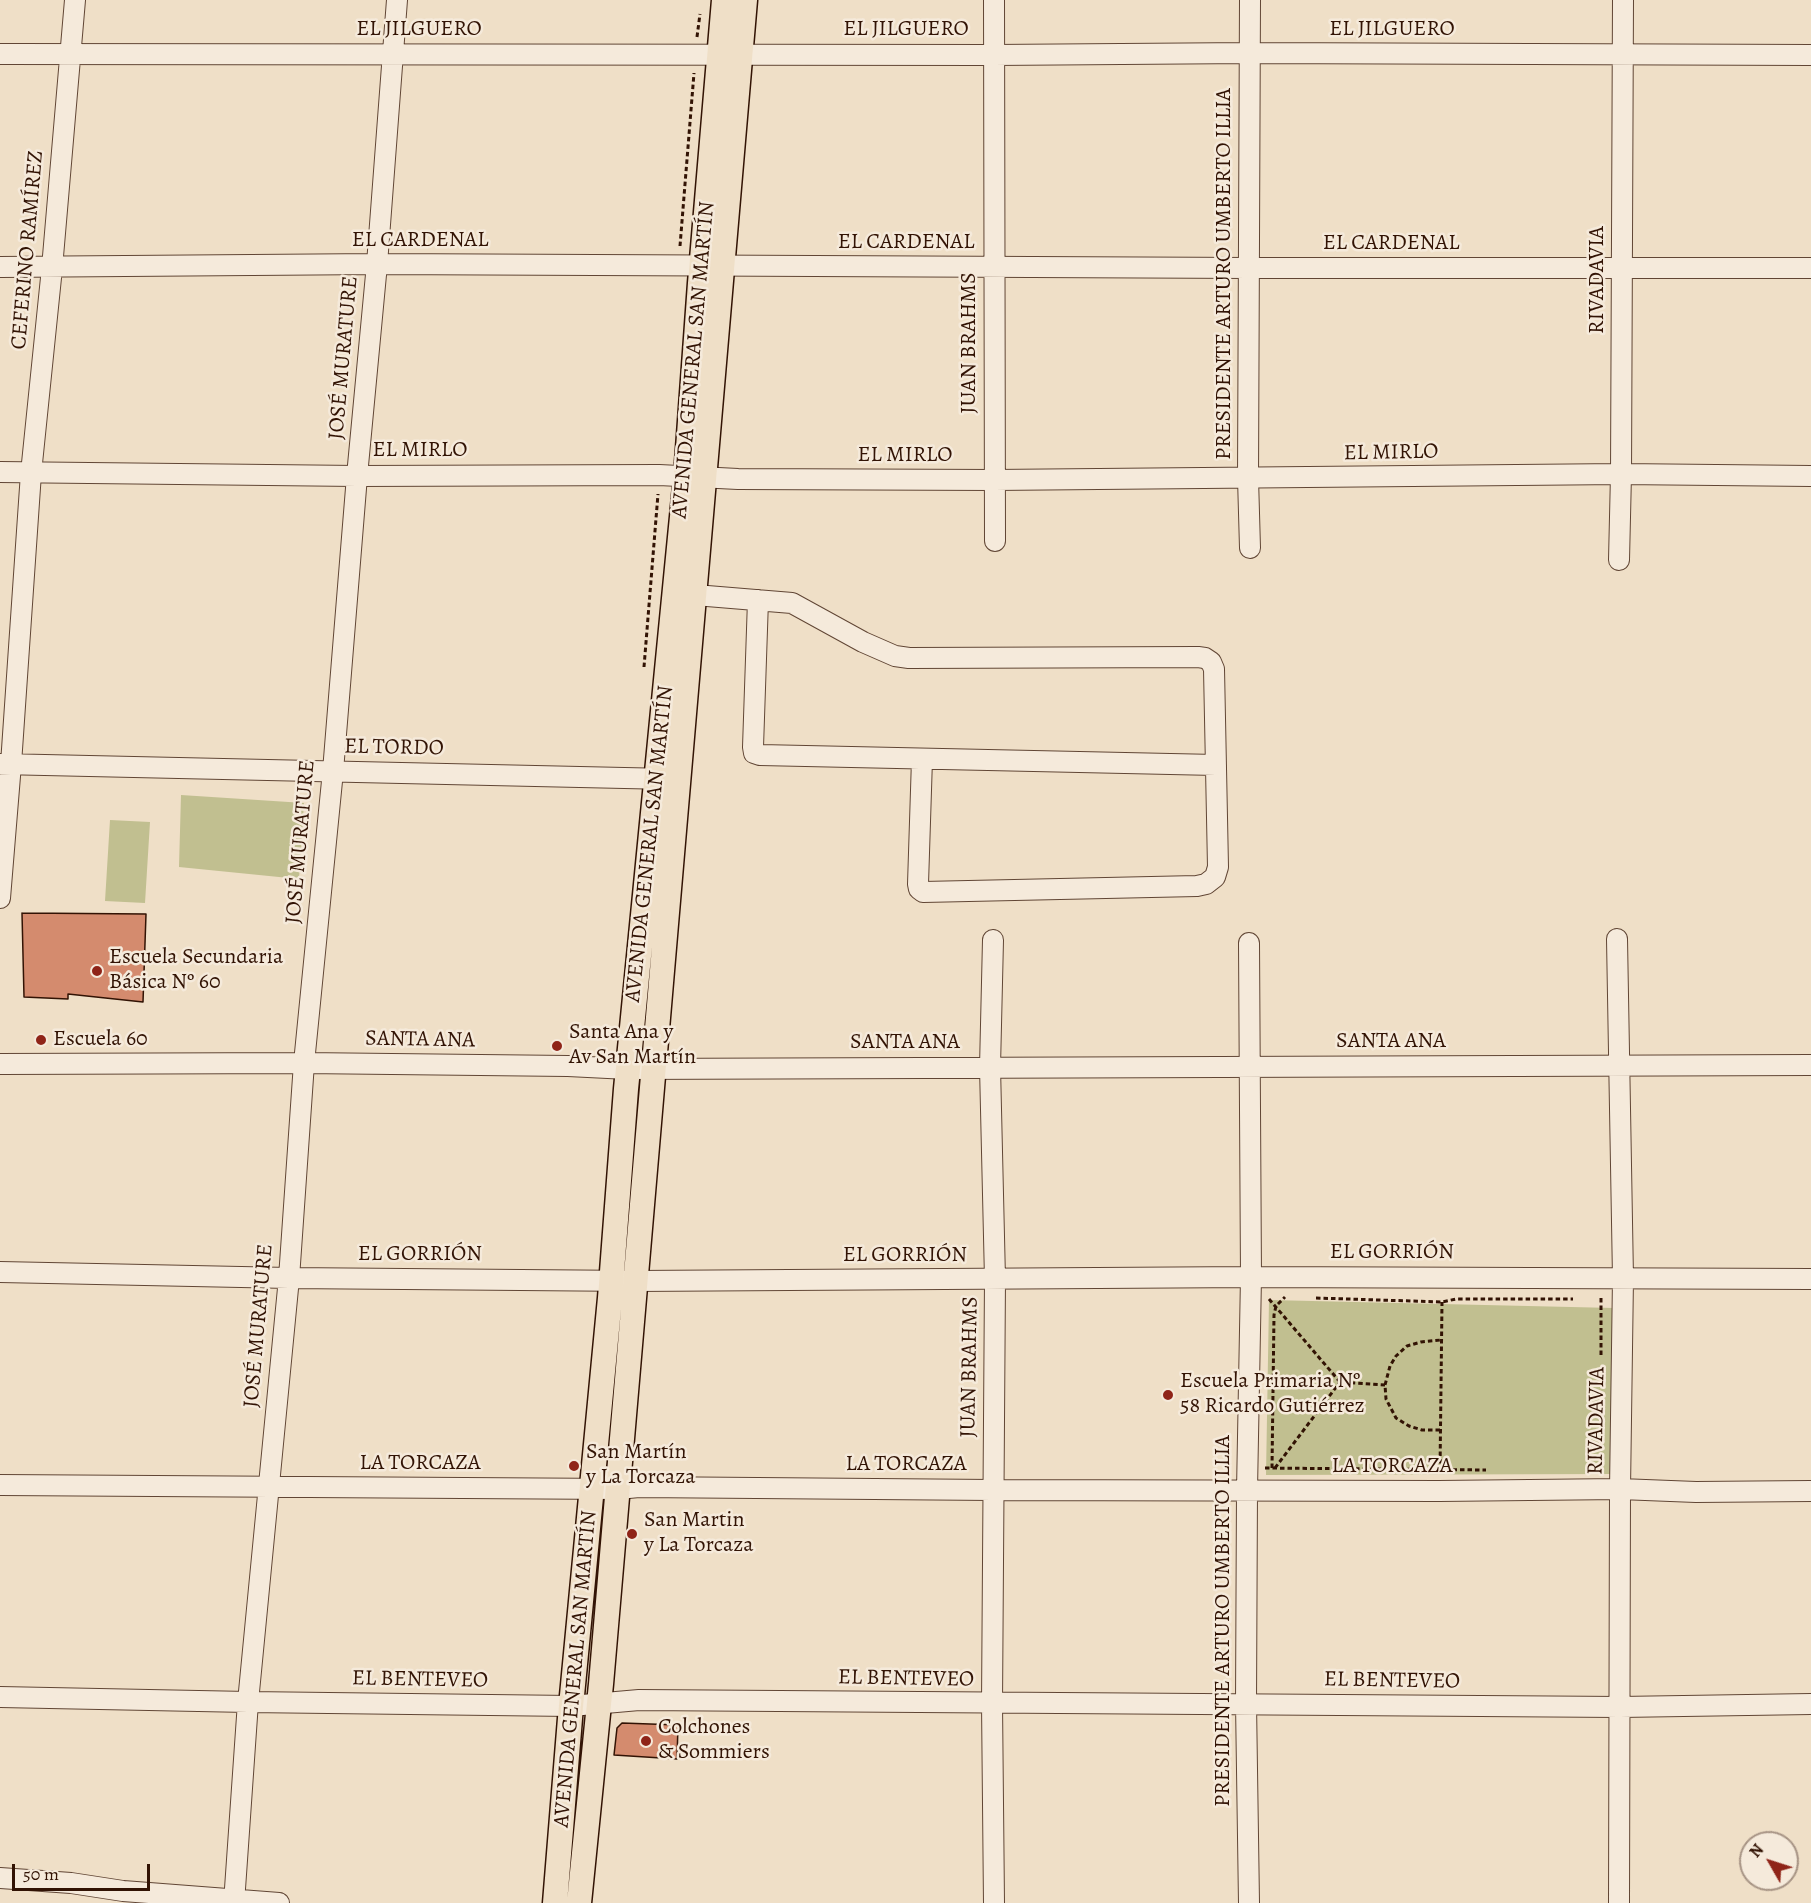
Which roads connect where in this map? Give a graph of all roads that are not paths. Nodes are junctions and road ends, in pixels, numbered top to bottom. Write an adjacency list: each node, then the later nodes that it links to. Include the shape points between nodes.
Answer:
1 (75, 0): 13 (street, CEFERINO RAMÍREZ)
2 (397, 0): 10 (street, JOSÉ MURATURE)
3 (724, 0): 11 (main road, AVENIDA GENERAL SAN MARTÍN)
4 (745, 0): 11 (main road, AVENIDA GENERAL SAN MARTÍN)
5 (994, 0): 14 (street, JUAN BRAHMS)
6 (1250, 0): 8 (street, PRESIDENTE ARTURO UMBERTO ILLIA)
7 (1623, 0): 12 (street, RIVADAVIA)
8 (1249, 53): 12 (street, EL JILGUERO); 14 (street, EL JILGUERO); 22 (street, PRESIDENTE ARTURO UMBERTO ILLIA)
9 (0, 54): 13 (street, EL JILGUERO)
10 (391, 54): 11 (street, EL JILGUERO); 13 (street, EL JILGUERO); 16 (street, JOSÉ MURATURE)
11 (730, 54): 14 (street, EL JILGUERO); 17 (main road, AVENIDA GENERAL SAN MARTÍN)
12 (1623, 54): 15 (street, EL JILGUERO); 20 (street, RIVADAVIA)
13 (69, 55): 21 (street, CEFERINO RAMÍREZ)
14 (994, 55): 19 (street, JUAN BRAHMS)
15 (1811, 55)
16 (376, 264): 17 (street, EL CARDENAL); 21 (street, EL CARDENAL); 27 (street, JOSÉ MURATURE)
17 (712, 266): 19 (street, EL CARDENAL); 29 (main road, AVENIDA GENERAL SAN MARTÍN)
18 (0, 267): 21 (street, EL CARDENAL)
19 (995, 267): 22 (street, EL CARDENAL); 31 (street, JUAN BRAHMS)
20 (1622, 267): 22 (street, EL CARDENAL); 23 (street, EL CARDENAL); 26 (street, RIVADAVIA)
21 (52, 268): 25 (street, CEFERINO RAMÍREZ)
22 (1250, 268): 30 (street, PRESIDENTE ARTURO UMBERTO ILLIA)
23 (1811, 268)
24 (0, 472): 25 (street, EL MIRLO)
25 (31, 473): 27 (street, EL MIRLO); 38 (street, CEFERINO RAMÍREZ)
26 (1621, 474): 28 (street, EL MIRLO); 30 (street, EL MIRLO); 34 (street, RIVADAVIA)
27 (357, 476): 29 (street, EL MIRLO); 40 (street, JOSÉ MURATURE)
28 (1811, 476)
29 (695, 477): 31 (street, EL MIRLO); 35 (main road, AVENIDA GENERAL SAN MARTÍN)
30 (1248, 478): 31 (street, EL MIRLO); 33 (street, PRESIDENTE ARTURO UMBERTO ILLIA)
31 (994, 480): 32 (street, JUAN BRAHMS)
32 (995, 541)
33 (1250, 548)
34 (1619, 560)
35 (685, 595): 36 (street); 41 (main road, AVENIDA GENERAL SAN MARTÍN)
36 (758, 600): 37 (street, via 754,753); 39 (street, via 792,603 863,642 909,658 1205,658 1214,669)
37 (922, 759): 39 (street); 39 (street, via 918,889 923,892 1206,884 1215,878 1218,867)
38 (6, 764): 40 (street, EL TORDO); 42 (street, CEFERINO RAMÍREZ)
39 (1216, 765)
40 (333, 771): 41 (street, EL TORDO); 46 (street, JOSÉ MURATURE)
41 (669, 779): 51 (main road, AVENIDA GENERAL SAN MARTÍN); 53 (main road, AVENIDA GENERAL SAN MARTÍN)
42 (0, 898)
43 (1617, 939): 50 (street, RIVADAVIA)
44 (993, 940): 52 (street, JUAN BRAHMS)
45 (1249, 943): 49 (street, PRESIDENTE ARTURO UMBERTO ILLIA)
46 (304, 1063): 47 (street, SANTA ANA); 53 (street, SANTA ANA); 56 (street, JOSÉ MURATURE)
47 (0, 1064)
48 (1811, 1065): 50 (street, SANTA ANA)
49 (1249, 1066): 50 (street, SANTA ANA); 52 (street, SANTA ANA); 55 (street, PRESIDENTE ARTURO UMBERTO ILLIA)
50 (1619, 1066): 57 (street, RIVADAVIA)
51 (653, 1067): 52 (street, SANTA ANA); 53 (street, SANTA ANA); 61 (main road, AVENIDA GENERAL SAN MARTÍN)
52 (990, 1067): 58 (street, JUAN BRAHMS)
53 (628, 1069): 60 (main road, AVENIDA GENERAL SAN MARTÍN)
54 (0, 1272): 56 (street, EL GORRIÓN)
55 (1251, 1277): 57 (street, EL GORRIÓN); 58 (street, EL GORRIÓN); 68 (street, PRESIDENTE ARTURO UMBERTO ILLIA)
56 (289, 1278): 60 (street, EL GORRIÓN); 63 (street, JOSÉ MURATURE)
57 (1623, 1278): 59 (street, EL GORRIÓN); 66 (street, RIVADAVIA)
58 (995, 1279): 61 (street, EL GORRIÓN); 67 (street, JUAN BRAHMS)
59 (1811, 1279)
60 (612, 1280): 61 (street, EL GORRIÓN); 64 (main road, AVENIDA GENERAL SAN MARTÍN)
61 (636, 1281): 65 (main road, AVENIDA GENERAL SAN MARTÍN)
62 (0, 1485): 63 (street, LA TORCAZA)
63 (268, 1487): 64 (street, LA TORCAZA); 71 (street, JOSÉ MURATURE)
64 (593, 1488): 65 (street, LA TORCAZA); 76 (main road, AVENIDA GENERAL SAN MARTÍN)
65 (618, 1489): 67 (street, LA TORCAZA); 72 (main road, AVENIDA GENERAL SAN MARTÍN)
66 (1620, 1489): 68 (street, LA TORCAZA); 69 (street, LA TORCAZA); 77 (street, RIVADAVIA)
67 (992, 1490): 68 (street, LA TORCAZA); 73 (street, JUAN BRAHMS)
68 (1247, 1490): 74 (street, PRESIDENTE ARTURO UMBERTO ILLIA)
69 (1811, 1491)
70 (0, 1696): 71 (street, EL BENTEVEO)
71 (248, 1702): 76 (street, EL BENTEVEO); 79 (street, JOSÉ MURATURE)
72 (600, 1703): 73 (street, EL BENTEVEO); 76 (street, EL BENTEVEO); 82 (main road, AVENIDA GENERAL SAN MARTÍN)
73 (992, 1703): 74 (street, EL BENTEVEO); 83 (street, JUAN BRAHMS)
74 (1246, 1703): 77 (street, EL BENTEVEO); 84 (street, PRESIDENTE ARTURO UMBERTO ILLIA)
75 (1811, 1704): 77 (street, EL BENTEVEO)
76 (571, 1706): 81 (main road, AVENIDA GENERAL SAN MARTÍN)
77 (1620, 1707): 85 (street, RIVADAVIA)
78 (0, 1878): 79 (street)
79 (234, 1902): 80 (street)
80 (279, 1903)
81 (555, 1903)
82 (579, 1903)
83 (994, 1903)
84 (1248, 1903)
85 (1619, 1903)

